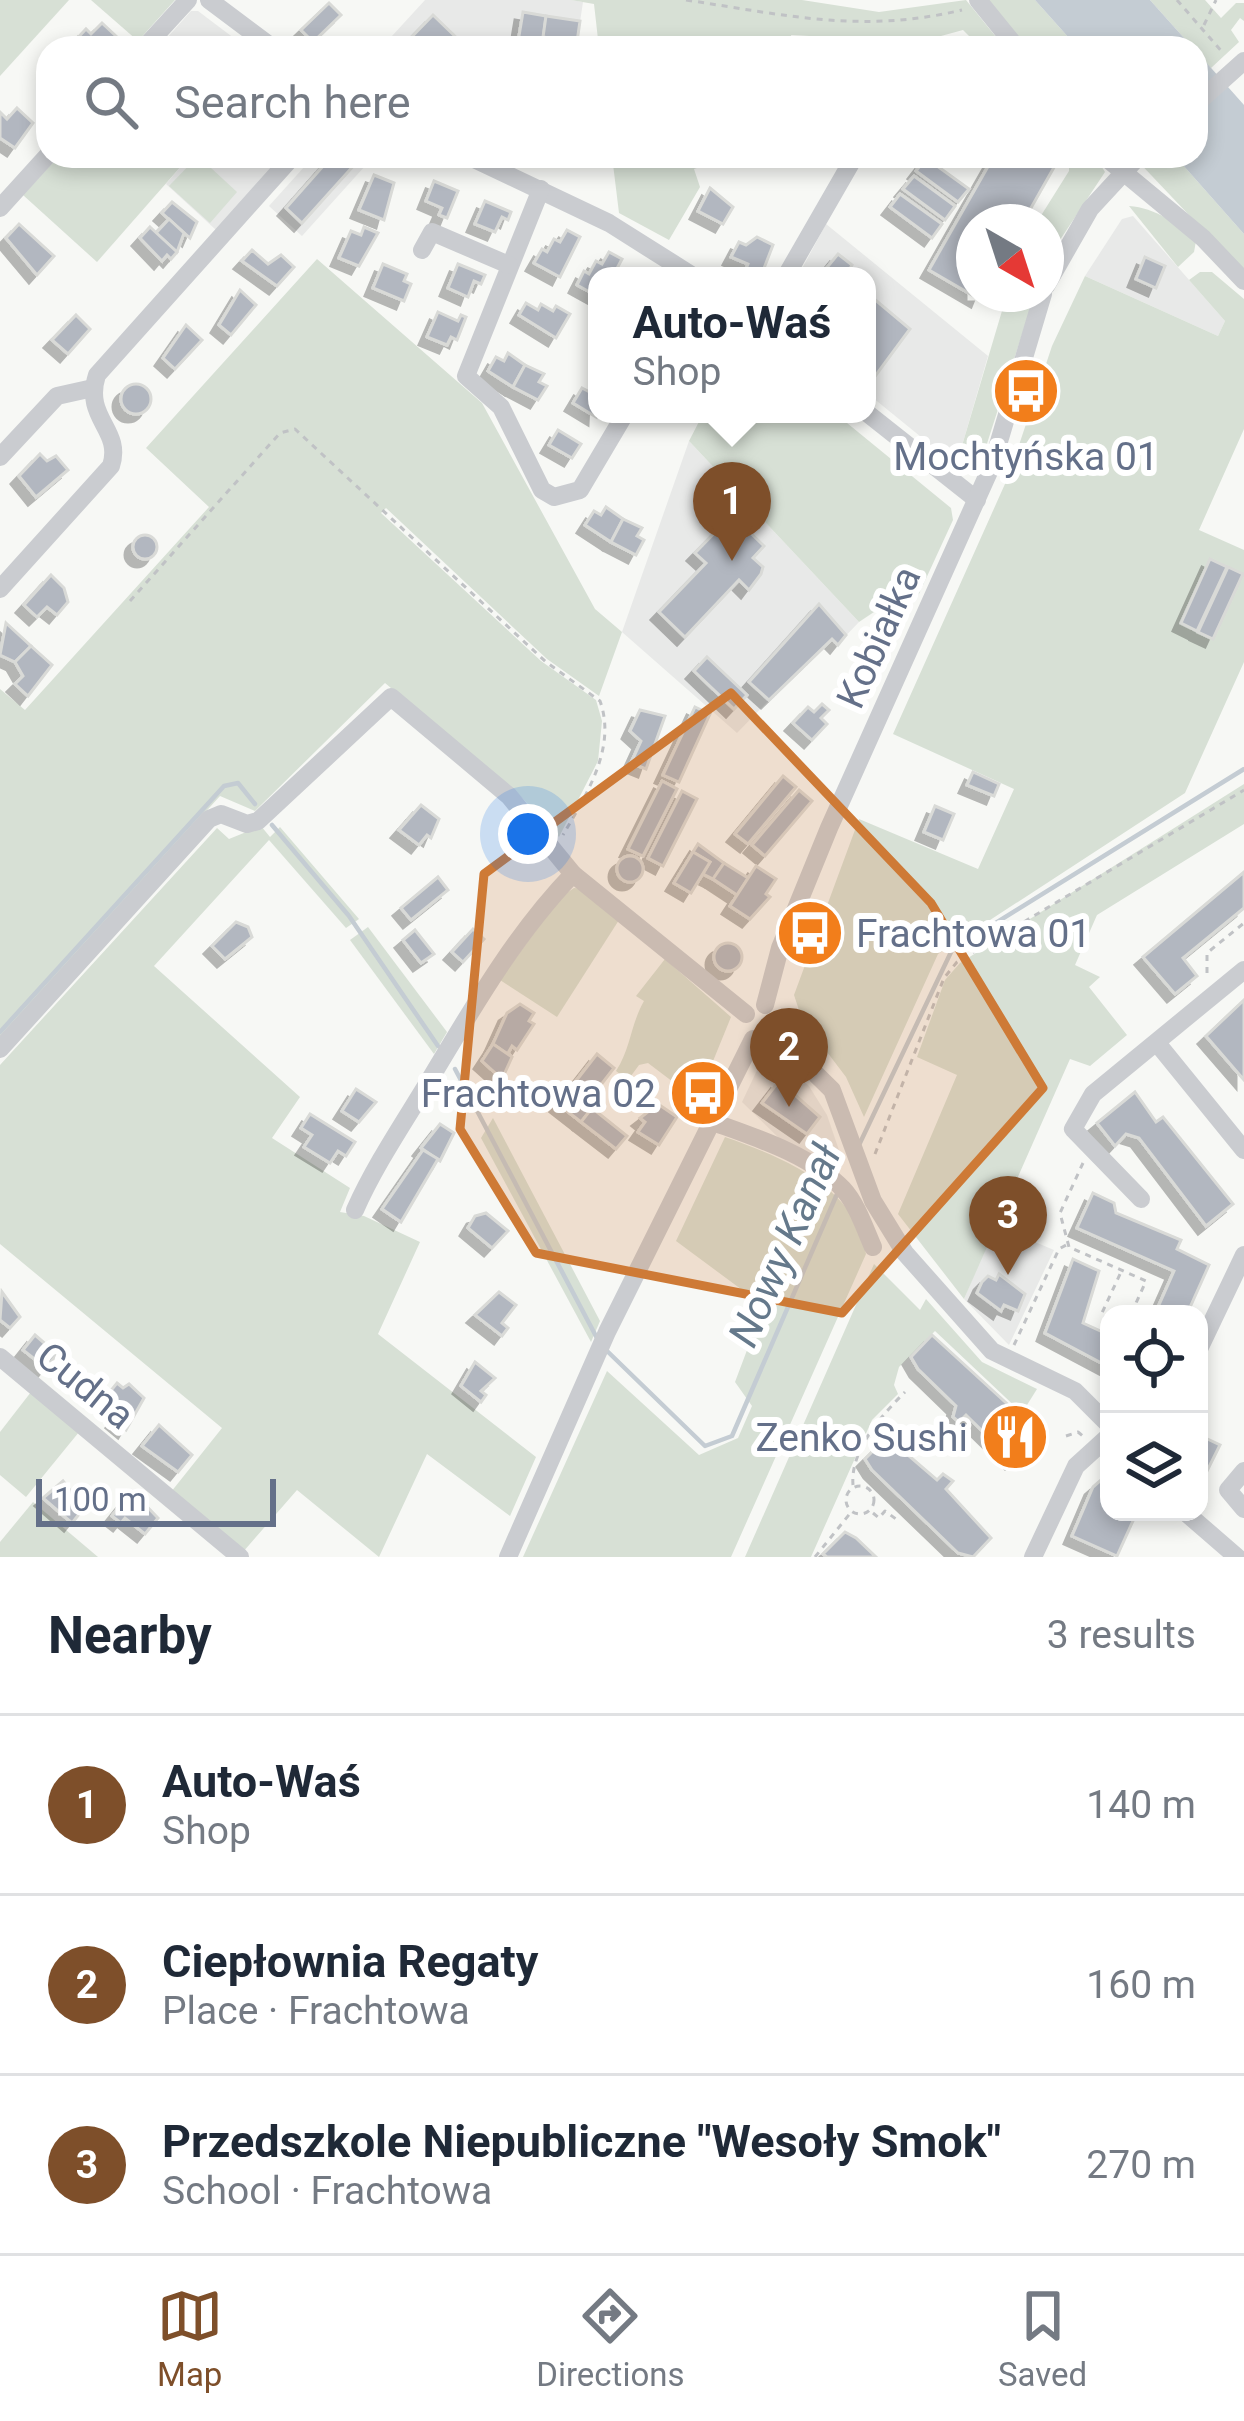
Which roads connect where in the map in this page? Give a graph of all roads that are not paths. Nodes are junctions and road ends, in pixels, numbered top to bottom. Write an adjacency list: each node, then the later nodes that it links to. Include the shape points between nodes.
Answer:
1 (188, 0): 4 (street)
2 (209, 0): 5 (street)
3 (973, 4): 6 (street)
4 (155, 36)
5 (257, 36)
6 (1005, 36)
7 (1238, 62): 8 (street, bridge)
8 (1208, 92)
9 (36, 168): 16 (street)
10 (282, 168): 24 (street)
11 (495, 168): 15 (street)
12 (848, 168): 21 (street)
13 (1127, 168): 18 (street, Kobiałka)
14 (1138, 168): 22 (street)
15 (541, 189): 19 (street); 20 (street)
16 (0, 208)
17 (422, 250): 19 (street, via 433,232)
18 (1064, 251)
19 (509, 265): 26 (street, via 465,372 506,414 542,490 561,499 580,490)
20 (679, 267)
21 (791, 267)
22 (1244, 281)
23 (1038, 312): 28 (street, Kobiałka)
24 (93, 388): 27 (street, via 57,396); 29 (street, via 94,411 114,445 111,466)
25 (876, 420): 28 (street)
26 (621, 423)
27 (0, 457)
28 (976, 500): 32 (street, Kobiałka)
29 (0, 589)
30 (567, 867): 32 (street); 36 (street, via 509,796 396,699 385,699 258,821 209,819); 40 (street)
31 (1244, 970): 35 (street)
32 (755, 1009): 33 (street, via 780,1018); 34 (street, via 744,1028)
33 (776, 1035): 34 (street); 45 (street, via 827,1083 869,1190 905,1253 992,1352 1075,1391)
34 (753, 1039): 37 (street)
35 (1157, 1042): 38 (street); 39 (street, via 1093,1094 1073,1129)
36 (0, 1049)
37 (710, 1120): 41 (street, via 775,1145 839,1186); 51 (street)
38 (1244, 1150)
39 (1142, 1199)
40 (355, 1210)
41 (873, 1247)
42 (1244, 1255): 43 (street)
43 (1208, 1330)
44 (0, 1358): 50 (street, Cudna)
45 (1100, 1416)
46 (1100, 1444): 52 (street, via 1076,1466)
47 (1244, 1471): 48 (street, via 1228,1490)
48 (1244, 1509)
49 (1195, 1521): 53 (street)
50 (240, 1557)
51 (508, 1557)
52 (1033, 1557)
53 (1237, 1557)

